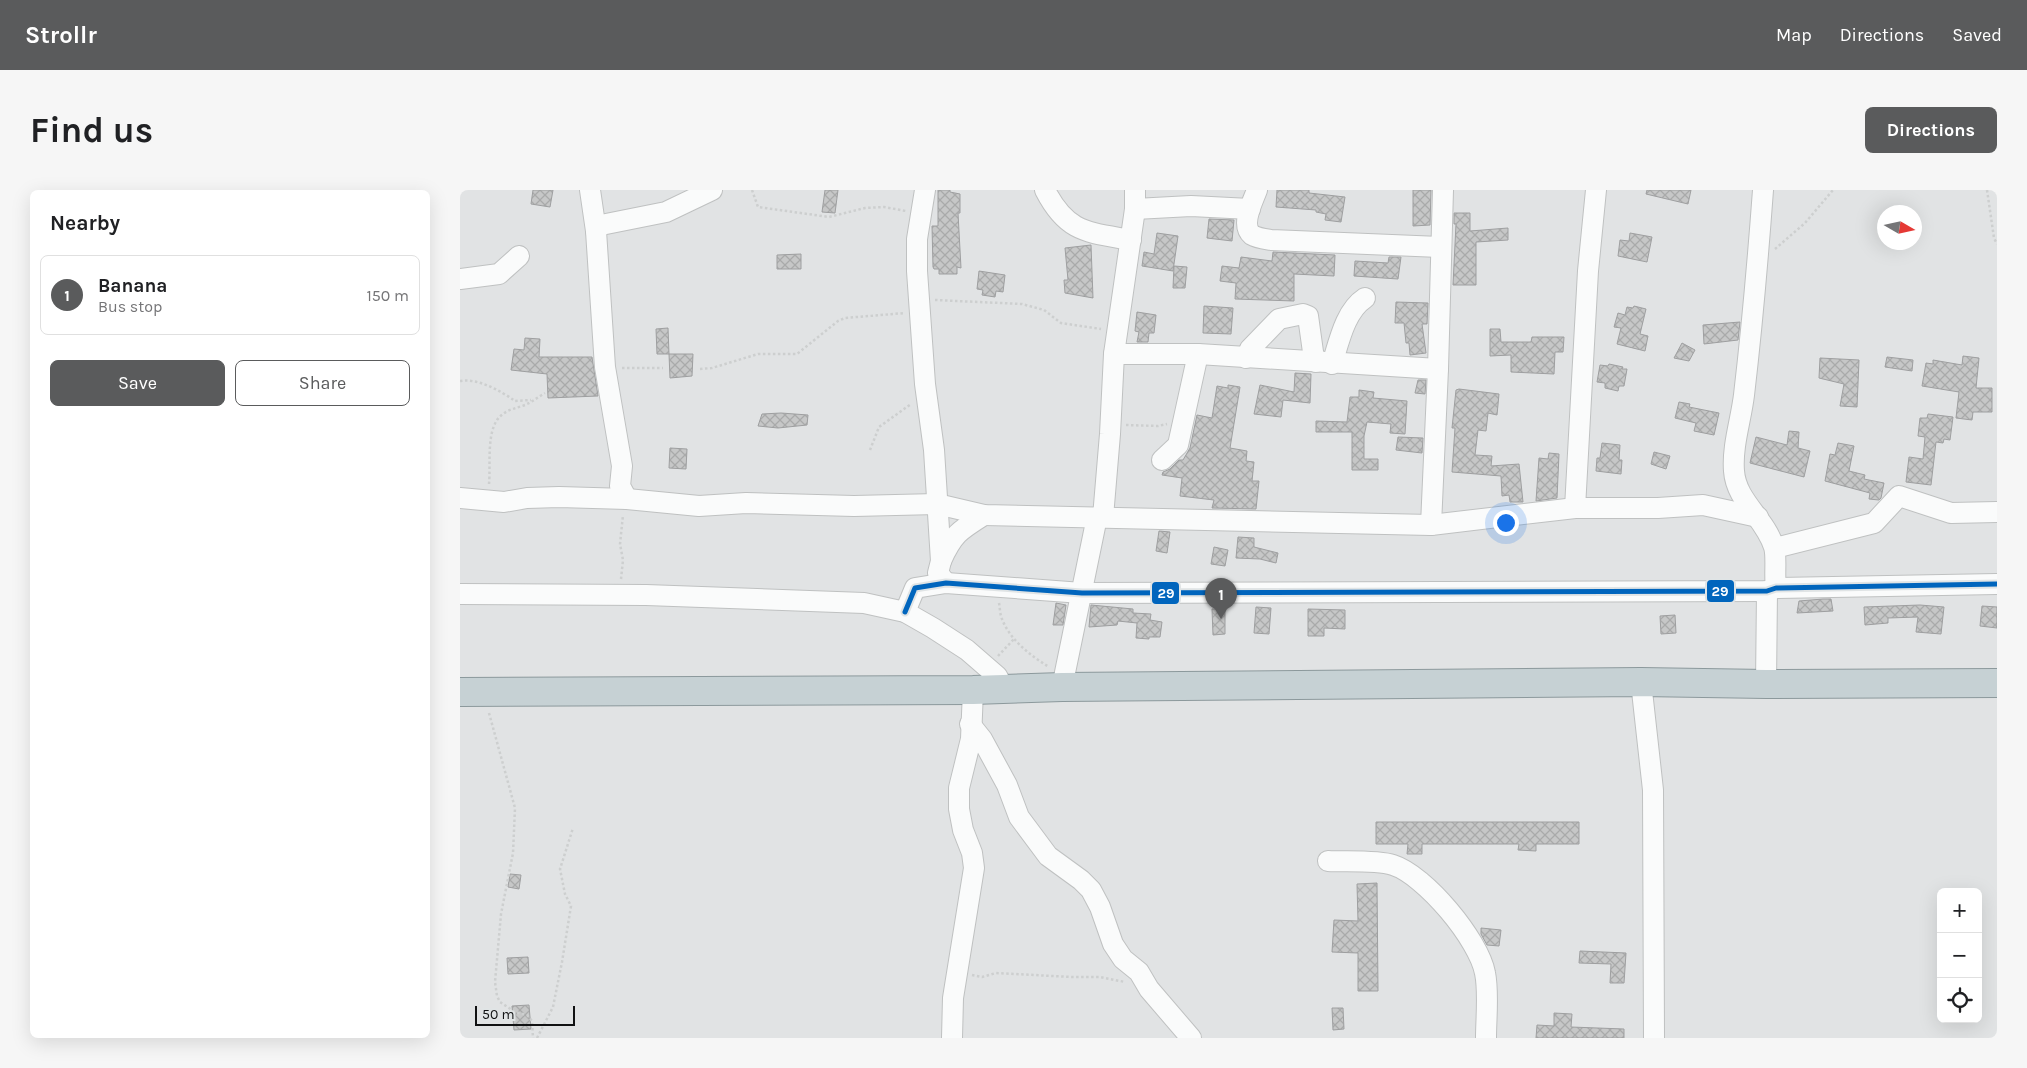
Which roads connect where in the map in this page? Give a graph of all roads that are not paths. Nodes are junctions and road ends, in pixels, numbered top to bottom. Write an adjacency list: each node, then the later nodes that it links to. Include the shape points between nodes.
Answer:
1 (590, 190): 11 (street)
2 (712, 190): 11 (street, via 666,212 601,224)
3 (925, 190): 25 (street, via 917,239 918,305)
4 (1045, 190): 12 (street, via 1064,220 1076,227)
5 (1257, 190): 10 (street)
6 (1443, 190): 13 (street)
7 (1596, 190): 26 (street, via 1588,271)
8 (1763, 190): 30 (street, via 1734,471 1738,492)
9 (1135, 200): 10 (street); 12 (street)
10 (1250, 209): 13 (street, via 1248,230 1254,236 1271,240)
11 (596, 231): 23 (street, via 605,367 620,450)
12 (1131, 240): 17 (street)
13 (1440, 247): 21 (street)
14 (519, 256): 15 (street, via 499,274)
15 (460, 279)
16 (1365, 298): 20 (street, via 1350,314)
17 (1114, 354): 18 (street); 29 (street)
18 (1198, 354): 19 (street); 22 (street, via 1178,446)
19 (1246, 358): 20 (street); 20 (street, via 1279,318 1303,314 1308,316 1312,352)
20 (1324, 363): 21 (street)
21 (1438, 369): 31 (street)
22 (1162, 460)
23 (622, 493): 24 (street, via 598,499 527,498 504,502); 25 (street, via 699,506 746,503)
24 (460, 498)
25 (937, 504): 28 (street); 33 (street)
26 (1575, 508): 30 (street, via 1703,505); 31 (street)
27 (1997, 512): 32 (street, via 1951,514 1898,496 1874,523)
28 (984, 515): 29 (street); 33 (street, via 954,536)
29 (1100, 517): 31 (street); 37 (street)
30 (1758, 517): 32 (street)
31 (1431, 525)
32 (1775, 548): 36 (street)
33 (941, 561): 34 (street, via 938,573)
34 (946, 583): 37 (street); 39 (street, via 915,588)
35 (1997, 584): 36 (street)
36 (1771, 590): 37 (street); 43 (street)
37 (1082, 593): 40 (street)
38 (460, 594): 39 (street, via 646,595 864,603)
39 (906, 612): 45 (street, via 967,650 997,676)
40 (1063, 681): 41 (highway); 45 (highway)
41 (1641, 682): 43 (highway); 52 (street, via 1653,790)
42 (1997, 683): 43 (highway)
43 (1766, 684)
44 (973, 690): 45 (highway); 46 (highway); 47 (street)
45 (1005, 690)
46 (472, 692)
47 (970, 724): 49 (street, via 971,739 959,788 959,809 974,868 953,998); 50 (street, via 998,769 1019,817 1048,856 1091,890 1113,944 1123,959 1139,972)
48 (1328, 861): 51 (street, via 1392,865 1408,872 1461,926 1475,946 1485,974)
49 (952, 1038)
50 (1191, 1038)
51 (1486, 1038)
52 (1654, 1038)

